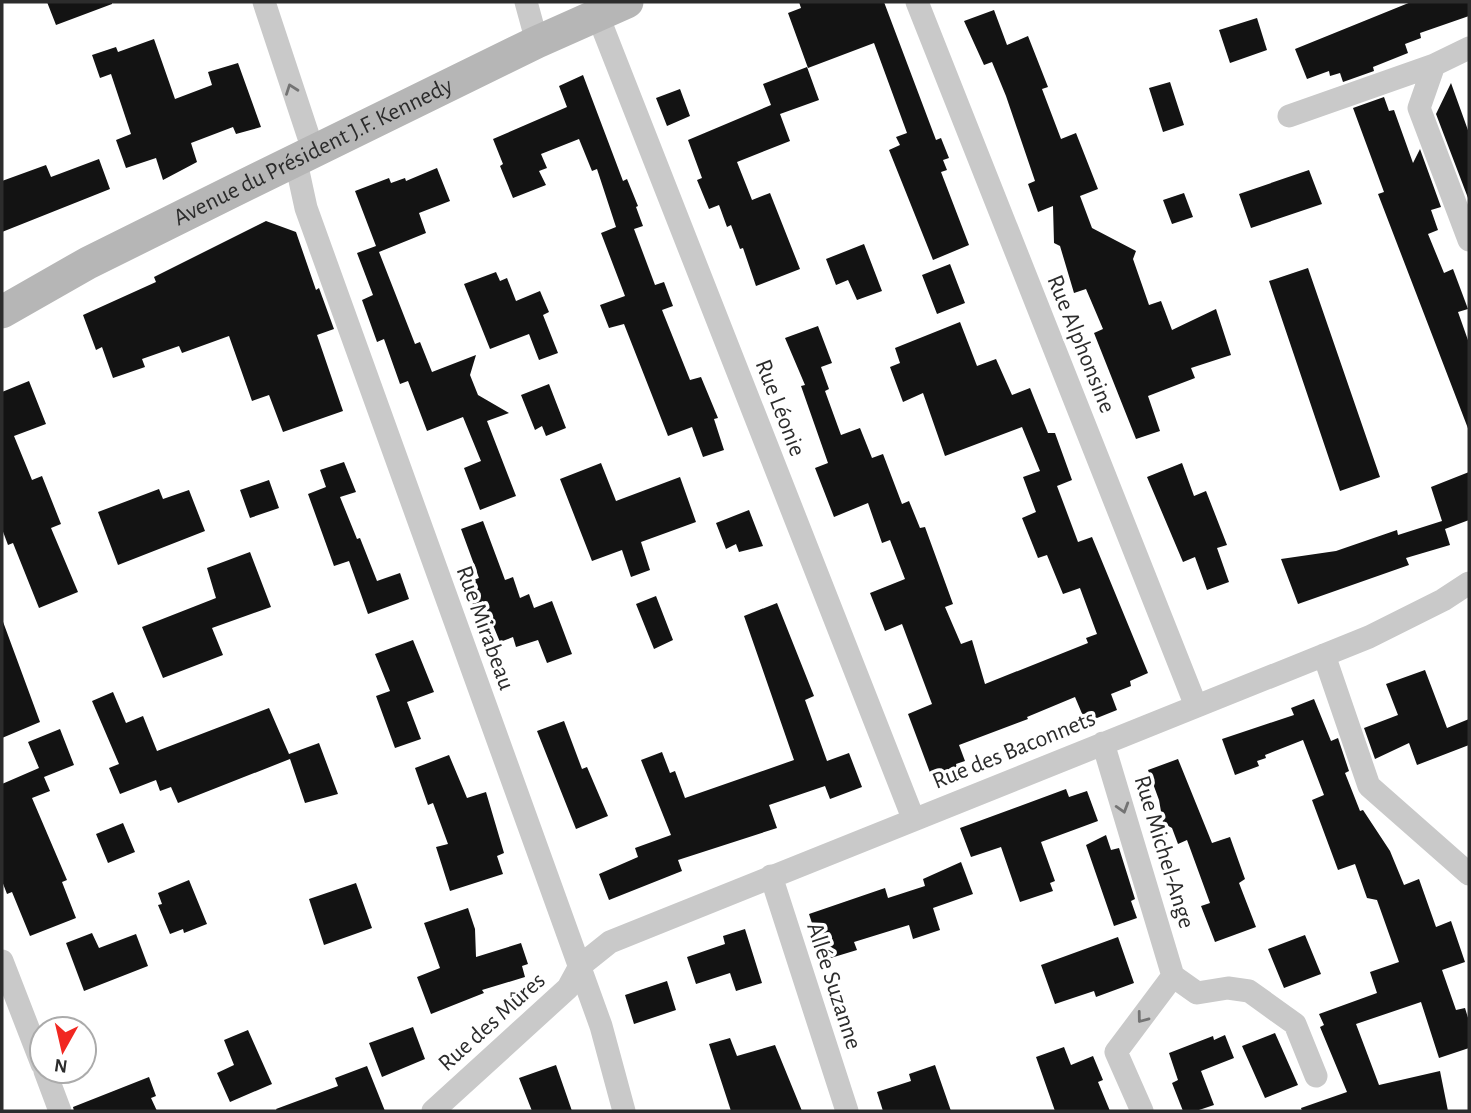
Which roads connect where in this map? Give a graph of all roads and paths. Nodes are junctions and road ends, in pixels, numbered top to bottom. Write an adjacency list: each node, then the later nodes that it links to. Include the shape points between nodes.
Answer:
1 (264, 2): 10 (street, Rue Mirabeau, one-way to 1)
2 (526, 2): 6 (street)
3 (627, 2): 5 (street, Avenue du Président J.F. Kennedy)
4 (917, 2): 15 (street, Rue Alphonsine)
5 (598, 16): 6 (street, Avenue du Président J.F. Kennedy); 17 (street, Rue Léonie)
6 (537, 42): 10 (street, Avenue du Président J.F. Kennedy)
7 (1469, 48): 8 (street)
8 (1434, 65): 9 (street); 11 (street, via 1419,108)
9 (1289, 116)
10 (305, 158): 12 (street, Avenue du Président J.F. Kennedy, via 88,263); 21 (street, Rue Mirabeau, via 311,221)
11 (1469, 240)
12 (2, 312)
13 (1469, 583): 14 (street, Rue des Baconnets)
14 (1324, 656): 15 (street, Rue des Baconnets); 18 (street, via 1369,786)
15 (1196, 706): 16 (street, Rue des Baconnets)
16 (1103, 743): 17 (street, Rue des Baconnets); 22 (street, Rue Michel-Ange, one-way to 22)
17 (913, 818): 19 (street, Rue des Baconnets)
18 (1469, 874)
19 (771, 876): 21 (street, Rue des Baconnets, via 610,942); 29 (street, Allée Suzanne)
20 (2, 961): 23 (street)
21 (580, 966): 27 (street, Rue des Mûres, via 568,988); 28 (street, Rue Mirabeau)
22 (1174, 976): 24 (street, via 1197,993 1228,988 1249,991 1295,1024); 30 (street, one-way to 30, via 1116,1052)
23 (28, 1028)
24 (1316, 1076)
25 (50, 1085): 26 (street)
26 (60, 1111)
27 (433, 1111)
28 (624, 1111)
29 (847, 1111)
30 (1142, 1111)

